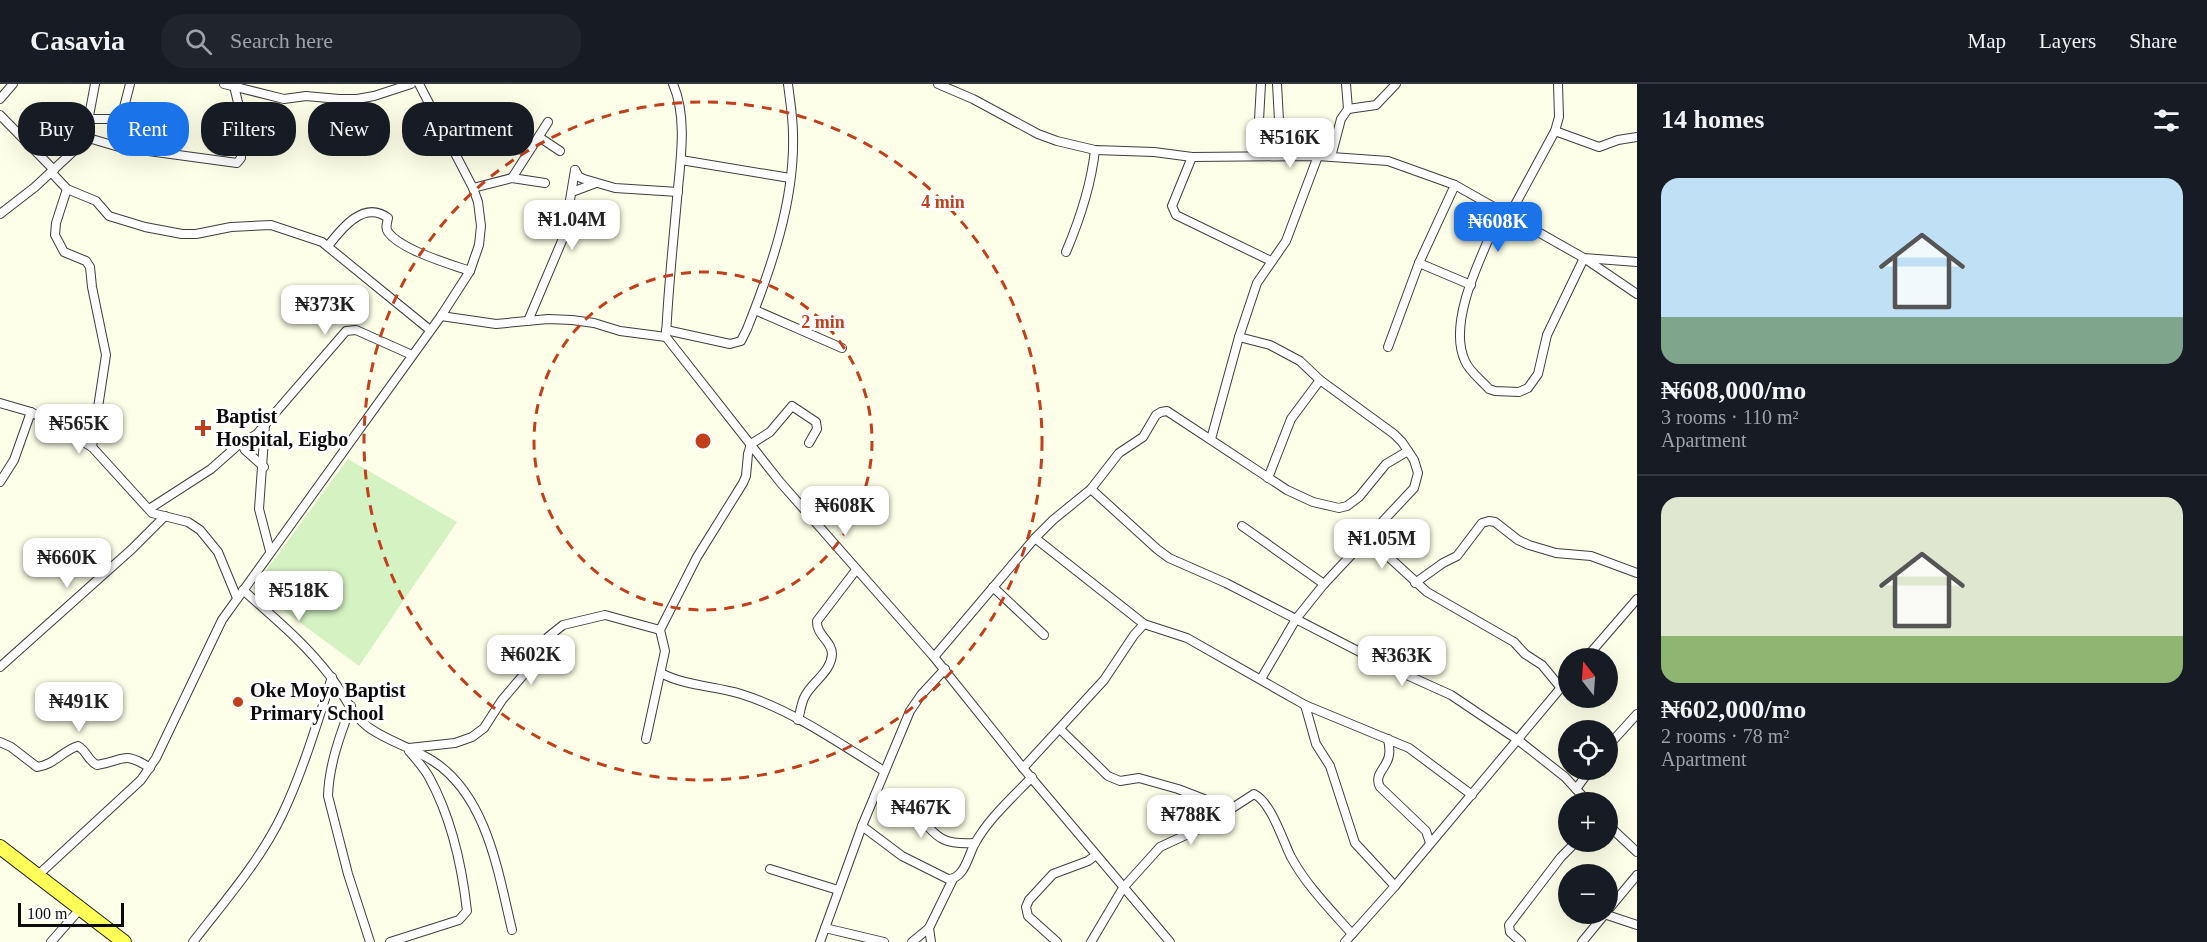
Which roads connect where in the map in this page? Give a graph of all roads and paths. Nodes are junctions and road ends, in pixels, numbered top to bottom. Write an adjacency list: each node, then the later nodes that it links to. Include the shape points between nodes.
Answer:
1 (13, 84): 16 (street)
2 (95, 84): 17 (street)
3 (130, 84): 20 (street, via 122,115)
4 (224, 84): 15 (street)
5 (411, 84): 15 (street, via 357,99 284,99)
6 (418, 84): 41 (street)
7 (673, 84): 34 (street, via 680,117)
8 (788, 84): 37 (street, via 793,133)
9 (938, 84): 26 (street, via 1038,134)
10 (1261, 84): 30 (street)
11 (1277, 84): 31 (street)
12 (1396, 84): 18 (street, via 1376,105)
13 (1558, 84): 22 (street, via 1559,117)
14 (1347, 85): 18 (street)
15 (234, 86): 25 (street, via 241,115 241,158 237,162 119,147)
16 (0, 99)
17 (91, 102)
18 (1348, 109): 33 (street, via 1341,119)
19 (0, 115): 35 (street)
20 (95, 119)
21 (548, 122): 23 (street)
22 (1555, 131): 24 (street, via 1599,147); 45 (street)
23 (539, 137): 27 (street); 36 (street)
24 (1637, 137)
25 (95, 140)
26 (1095, 150): 29 (street); 48 (street, via 1078,225)
27 (560, 151)
28 (67, 156): 35 (street)
29 (1192, 156): 30 (street); 50 (street, via 1173,206 1176,215)
30 (1257, 156): 31 (street)
31 (1281, 156): 32 (street)
32 (1318, 156): 33 (street); 50 (street, via 1288,235)
33 (1330, 157): 40 (street, via 1388,161)
34 (681, 160): 37 (street); 44 (street)
35 (53, 171): 42 (street); 46 (street)
36 (512, 178): 38 (street); 41 (street)
37 (790, 178): 56 (street, via 776,254)
38 (545, 183)
39 (596, 183): 43 (street); 43 (street, via 579,177 575,170); 44 (street)
40 (1455, 185): 45 (street); 52 (street)
41 (472, 188): 53 (street, via 481,226)
42 (66, 189): 47 (street, via 96,201 109,216 145,227 196,234 271,225); 73 (street, via 55,235 64,252 86,261 90,267 106,349)
43 (572, 192): 58 (street, via 564,236)
44 (678, 192): 60 (street)
45 (1505, 213): 49 (street); 54 (street)
46 (0, 214)
47 (328, 246): 53 (street, via 351,219 377,213 388,218 389,233 405,244); 59 (street)
48 (1066, 252)
49 (1584, 258): 51 (street); 54 (street, via 1547,334 1538,374 1528,388 1519,392 1490,389 1464,361 1459,333); 55 (street)
50 (1271, 261): 61 (street, via 1257,284)
51 (1637, 262)
52 (1419, 263): 54 (street); 62 (street)
53 (470, 271): 57 (street)
54 (1470, 285)
55 (1637, 294)
56 (755, 310): 60 (street, via 741,341 736,343); 63 (street)
57 (441, 316): 58 (street, via 496,324); 59 (street)
58 (528, 321): 60 (street, via 572,320 620,331)
59 (430, 330): 64 (street)
60 (666, 334): 72 (street)
61 (1239, 337): 65 (street, via 1275,347 1300,361); 69 (street)
62 (1388, 346)
63 (842, 348)
64 (412, 355): 68 (street, via 356,330 346,332); 85 (street)
65 (1320, 380): 74 (street, via 1394,434); 76 (street, via 1286,429)
66 (0, 403): 67 (street)
67 (31, 412): 73 (street); 77 (street, via 14,460)
68 (265, 424): 71 (street); 75 (street)
69 (1211, 439): 76 (street); 78 (street, via 1167,411 1161,412 1143,437 1113,458)
70 (809, 443): 72 (street, via 817,429 816,422 792,406 770,432)
71 (242, 444): 75 (street); 79 (street)
72 (752, 444): 86 (street); 97 (street, via 743,483 697,557)
73 (92, 447): 79 (street)
74 (1408, 450): 76 (street, via 1386,464 1359,497 1339,508 1313,502); 84 (street, via 1418,473 1414,488)
75 (264, 467): 85 (street, via 259,516)
76 (1268, 478)
77 (0, 482)
78 (1091, 489): 83 (street); 95 (street, via 1169,558)
79 (150, 511): 80 (street); 82 (street)
80 (165, 516): 82 (street); 92 (street, via 188,522 209,540 226,567)
81 (1242, 526): 89 (street)
82 (153, 527): 102 (street)
83 (1035, 538): 90 (street); 94 (street)
84 (1368, 538): 88 (street); 89 (street)
85 (270, 551): 91 (street)
86 (856, 570): 101 (street); 112 (street, via 817,621 832,654 829,665 804,698)
87 (1637, 573): 88 (street, via 1591,556 1556,553 1529,545 1489,521 1482,523 1457,556)
88 (1416, 583): 107 (street, via 1506,635 1542,665)
89 (1324, 584): 95 (street)
90 (993, 587): 98 (street); 101 (street)
91 (243, 590): 92 (street); 105 (street, via 306,646)
92 (237, 598): 120 (street, via 213,636)
93 (1637, 599): 100 (street)
94 (1134, 616): 96 (street); 99 (street)
95 (1296, 619): 106 (street); 117 (street, via 1451,695)
96 (1144, 624): 99 (street); 106 (street, via 1187,638)
97 (660, 630): 104 (street, via 664,651); 119 (street, via 605,615 563,626 548,637 537,659 484,728 455,743)
98 (1044, 635)
99 (1134, 635): 113 (street, via 1113,669)
100 (1595, 648)
101 (934, 657): 103 (street)
102 (0, 667)
103 (945, 669): 121 (street); 122 (street, via 910,711)
104 (661, 674): 112 (street, via 742,694); 115 (street)
105 (332, 677): 110 (street); 156 (street, via 282,815)
106 (1261, 679): 109 (street)
107 (1558, 684)
108 (1558, 692): 117 (street)
109 (1305, 705): 116 (street); 142 (street, via 1355,843)
110 (351, 706): 119 (street, via 368,726); 157 (street, via 336,744 327,796)
111 (1637, 714): 114 (street)
112 (798, 720): 122 (street)
113 (1060, 729): 121 (street); 129 (street, via 1108,776 1120,781 1139,778 1178,789 1204,799)
114 (1618, 735)
115 (646, 739)
116 (1388, 739): 128 (street, via 1422,756); 133 (street, via 1389,758 1378,783 1426,831)
117 (1518, 740): 125 (street); 128 (street)
118 (0, 742): 120 (street, via 37,767 54,762 78,746 97,765 132,758)
119 (407, 748): 152 (street, via 444,770 481,821); 158 (street, via 428,775 443,808 463,880 467,911 459,920)
120 (150, 768): 139 (street)
121 (1023, 768): 123 (street)
122 (884, 771): 127 (street)
123 (1032, 777): 132 (street); 137 (street)
124 (1583, 780): 125 (street)
125 (1576, 789): 126 (street)
126 (1579, 792)
127 (875, 795): 130 (street); 132 (street, via 899,803 949,843)
128 (1472, 795): 133 (street)
129 (1221, 814): 143 (street, via 1160,847); 153 (street, via 1249,796 1258,796 1295,864)
130 (862, 826): 141 (street, via 902,856); 144 (street)
131 (1618, 834): 136 (street)
132 (975, 843): 141 (street, via 960,875)
133 (1431, 843): 142 (street)
134 (0, 847): 139 (main road)
135 (1566, 852): 167 (street, via 1509,925 1510,932)
136 (1637, 852)
137 (1096, 855): 143 (street); 163 (street, via 1053,874 1029,900 1028,916)
138 (770, 868): 144 (street)
139 (37, 876): 146 (main road)
140 (1637, 876): 145 (street)
141 (954, 879): 151 (street)
142 (1395, 886): 153 (street)
143 (1123, 888): 164 (street); 165 (street)
144 (838, 890): 150 (street)
145 (1618, 898)
146 (80, 909): 154 (street); 155 (main road)
147 (1618, 918): 149 (street)
148 (1597, 924): 168 (street)
149 (1637, 925)
150 (825, 928): 159 (street); 160 (street)
151 (928, 928): 161 (street); 162 (street)
152 (512, 930)
153 (1352, 934): 166 (street)
154 (51, 942)
155 (124, 942)
156 (193, 942)
157 (370, 942)
158 (390, 942)
159 (820, 942)
160 (884, 942)
161 (912, 942)
162 (931, 942)
163 (1057, 942)
164 (1091, 942)
165 (1170, 942)
166 (1345, 942)
167 (1521, 942)
168 (1582, 942)

